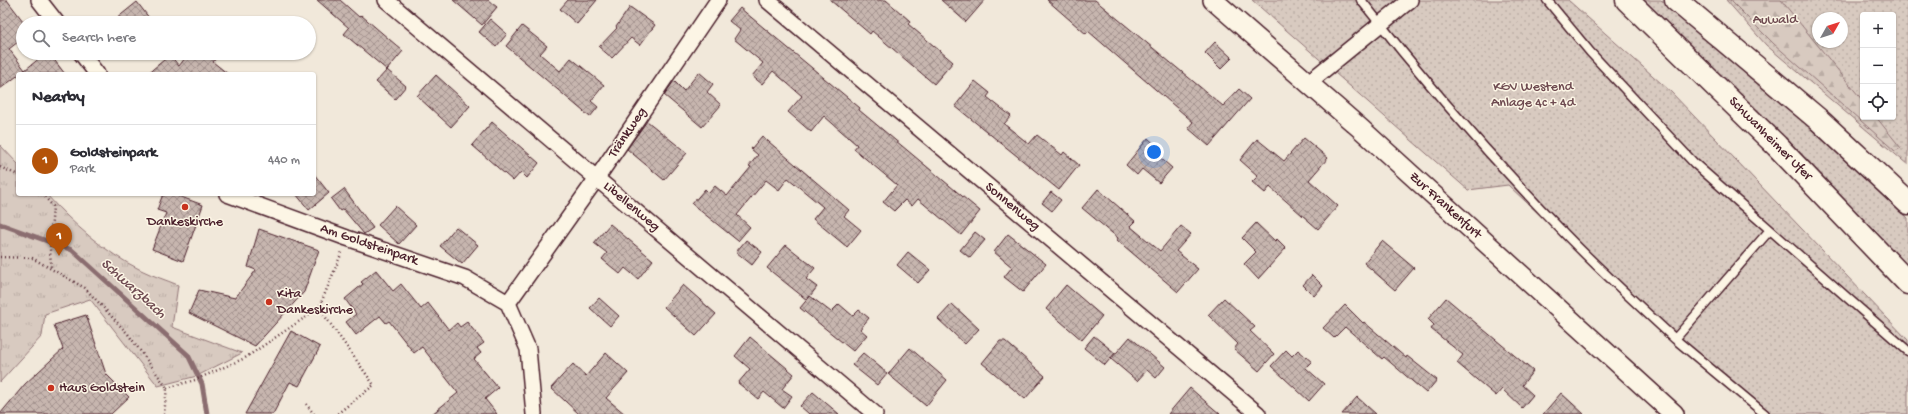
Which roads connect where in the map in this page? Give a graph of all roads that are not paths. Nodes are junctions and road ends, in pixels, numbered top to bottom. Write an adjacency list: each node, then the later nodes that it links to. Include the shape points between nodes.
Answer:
1 (39, 0): 11 (street)
2 (386, 0): 16 (street, Libellenweg)
3 (718, 0): 16 (street, Tränkweg)
4 (767, 0): 26 (street, Sonnenweg)
5 (1213, 0): 15 (street, Zur Frankenfurt)
6 (1361, 0): 12 (lane)
7 (1410, 0): 12 (street)
8 (1547, 0): 19 (lane, via 1590,52 1694,163)
9 (1627, 0): 20 (main road, Schwanheimer Ufer, via 1777,146)
10 (1676, 0): 18 (main road, via 1819,120)
11 (52, 16)
12 (1380, 24): 15 (street); 22 (lane, via 1466,126 1566,235)
13 (86, 60): 14 (street)
14 (95, 72)
15 (1308, 83): 27 (street, Zur Frankenfurt)
16 (597, 178): 21 (street, Tränkweg); 25 (street, Libellenweg)
17 (232, 196): 21 (street, Am Goldsteinpark, via 465,278)
18 (1908, 203)
19 (1769, 231): 22 (lane); 23 (lane)
20 (1908, 283)
21 (508, 303): 24 (street, via 528,349)
22 (1675, 339): 28 (lane)
23 (1908, 351)
24 (534, 414)
25 (875, 414)
26 (1258, 414)
27 (1674, 414)
28 (1765, 414)

